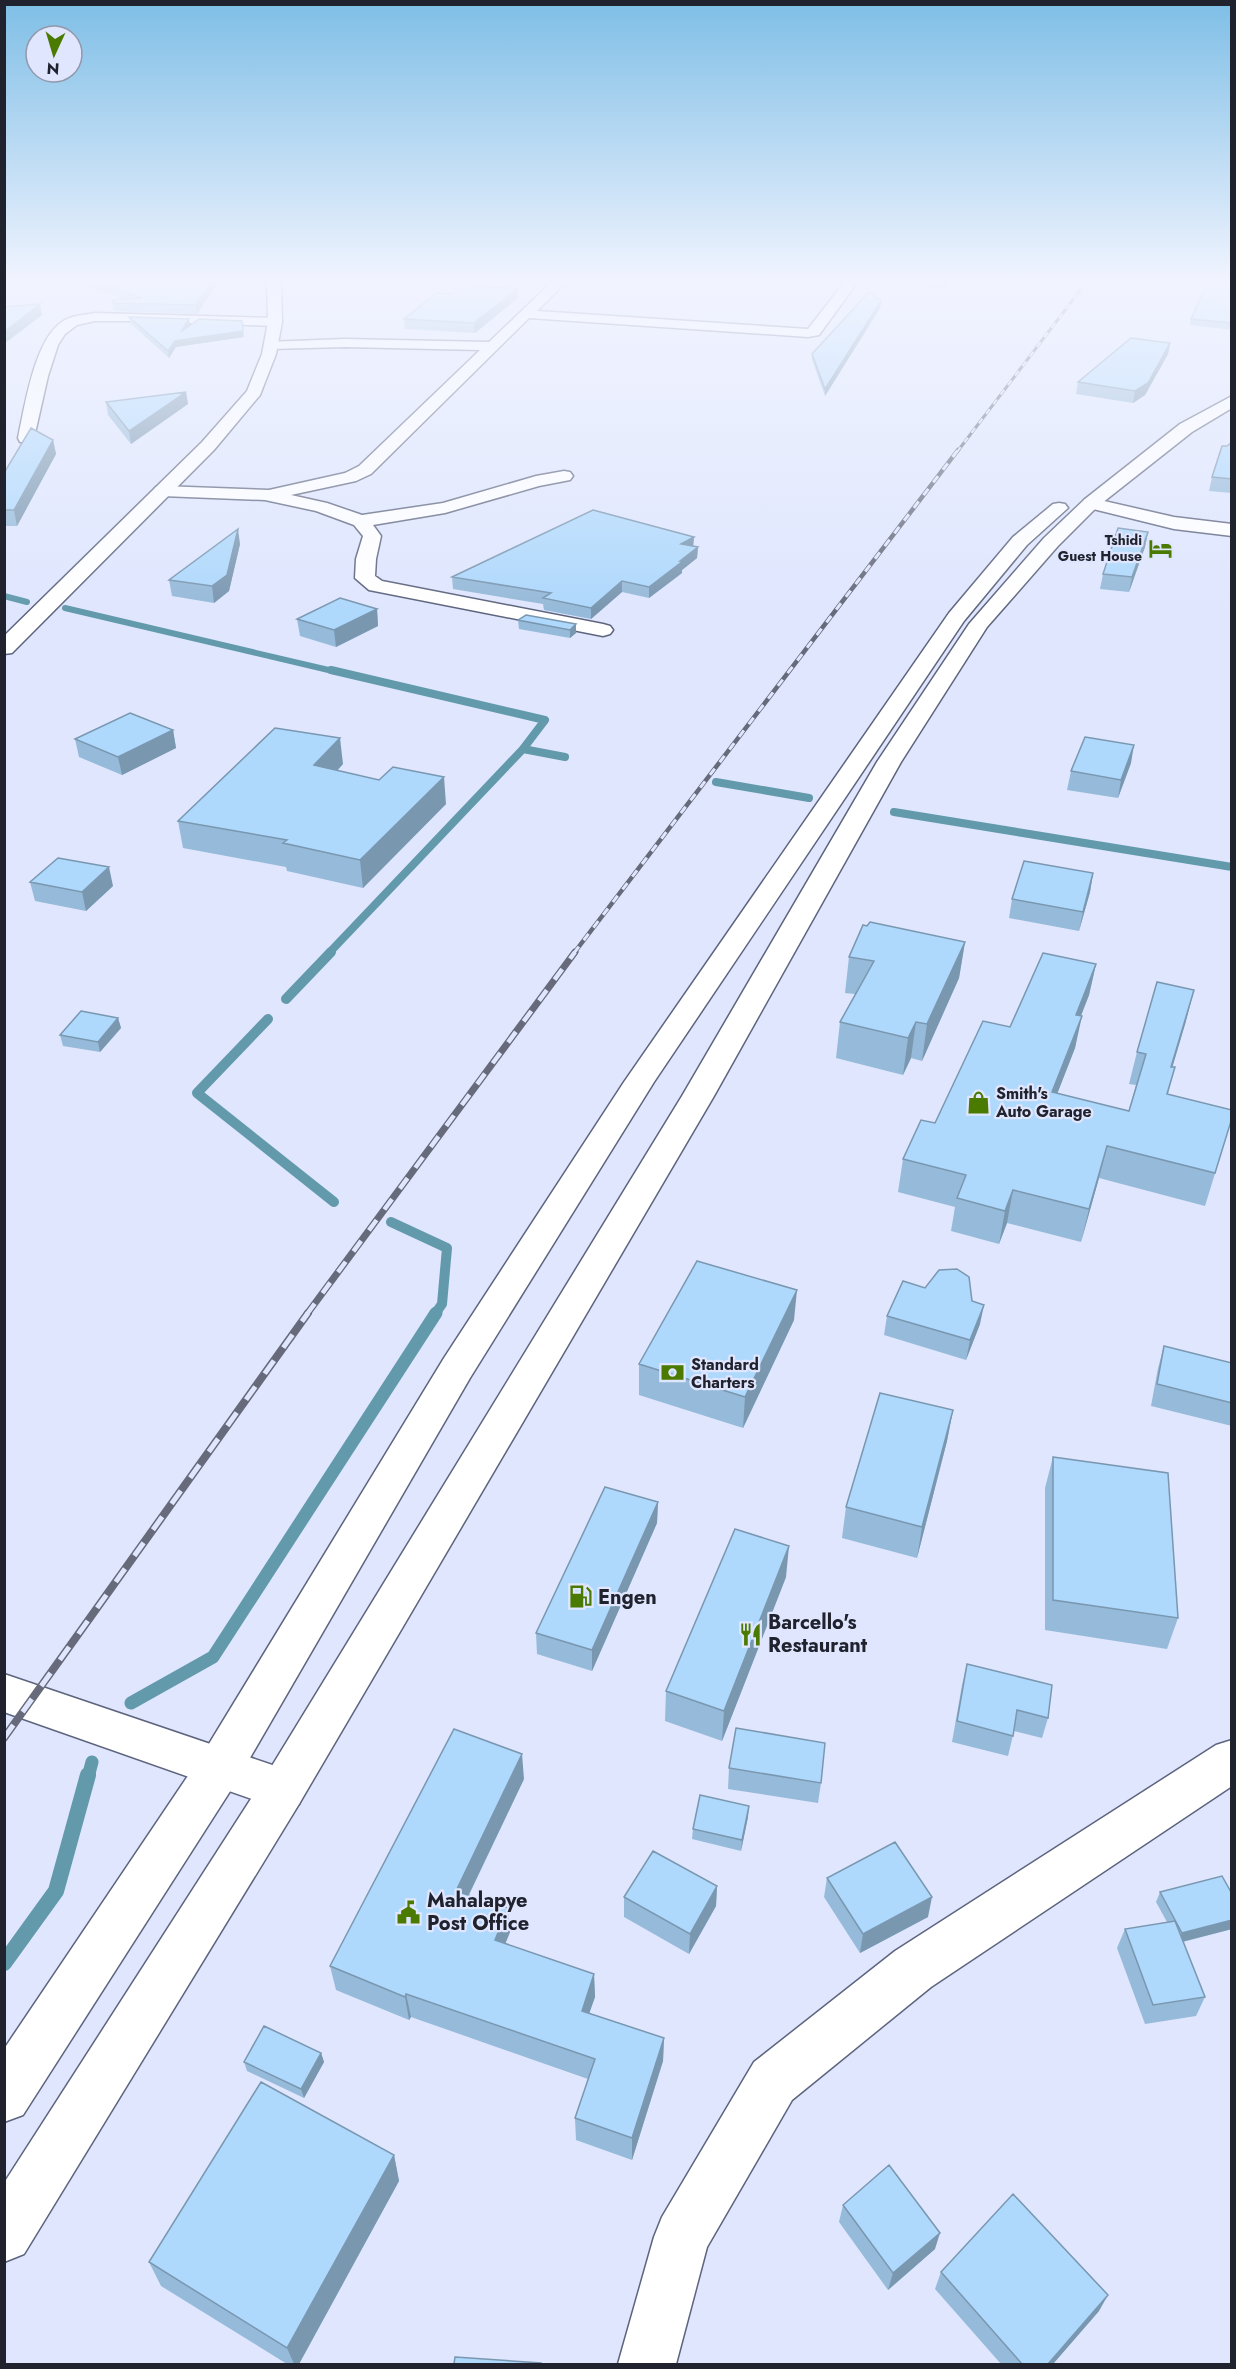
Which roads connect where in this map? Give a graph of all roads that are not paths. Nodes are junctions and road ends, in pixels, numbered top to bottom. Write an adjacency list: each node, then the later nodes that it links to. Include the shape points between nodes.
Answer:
1 (37, 391): 6 (main road)
2 (255, 391): 8 (main road, via 208,446)
3 (446, 391): 9 (main road, via 365,470 350,477)
4 (1226, 391): 19 (main road, via 1166,424 1114,461 1020,541 956,617 639,1082 457,1368)
5 (1232, 401): 10 (main road, via 1186,428)
6 (26, 438)
7 (564, 476): 11 (main road, via 445,508)
8 (162, 491): 9 (main road); 16 (main road)
9 (265, 495): 11 (main road)
10 (1091, 503): 12 (main road, via 1174,523); 20 (main road, via 979,624 895,752 686,1115)
11 (362, 521): 13 (main road, via 372,536 365,578 376,586)
12 (1232, 530)
13 (603, 630)
14 (4, 636): 15 (main road)
15 (4, 640)
16 (4, 648)
17 (4, 1693): 19 (main road)
18 (1232, 1760): 23 (main road, via 913,1969 773,2080 682,2237)
19 (220, 1767): 20 (main road); 21 (main road)
20 (283, 1789): 22 (main road)
21 (4, 2096)
22 (4, 2234)
23 (647, 2364)

